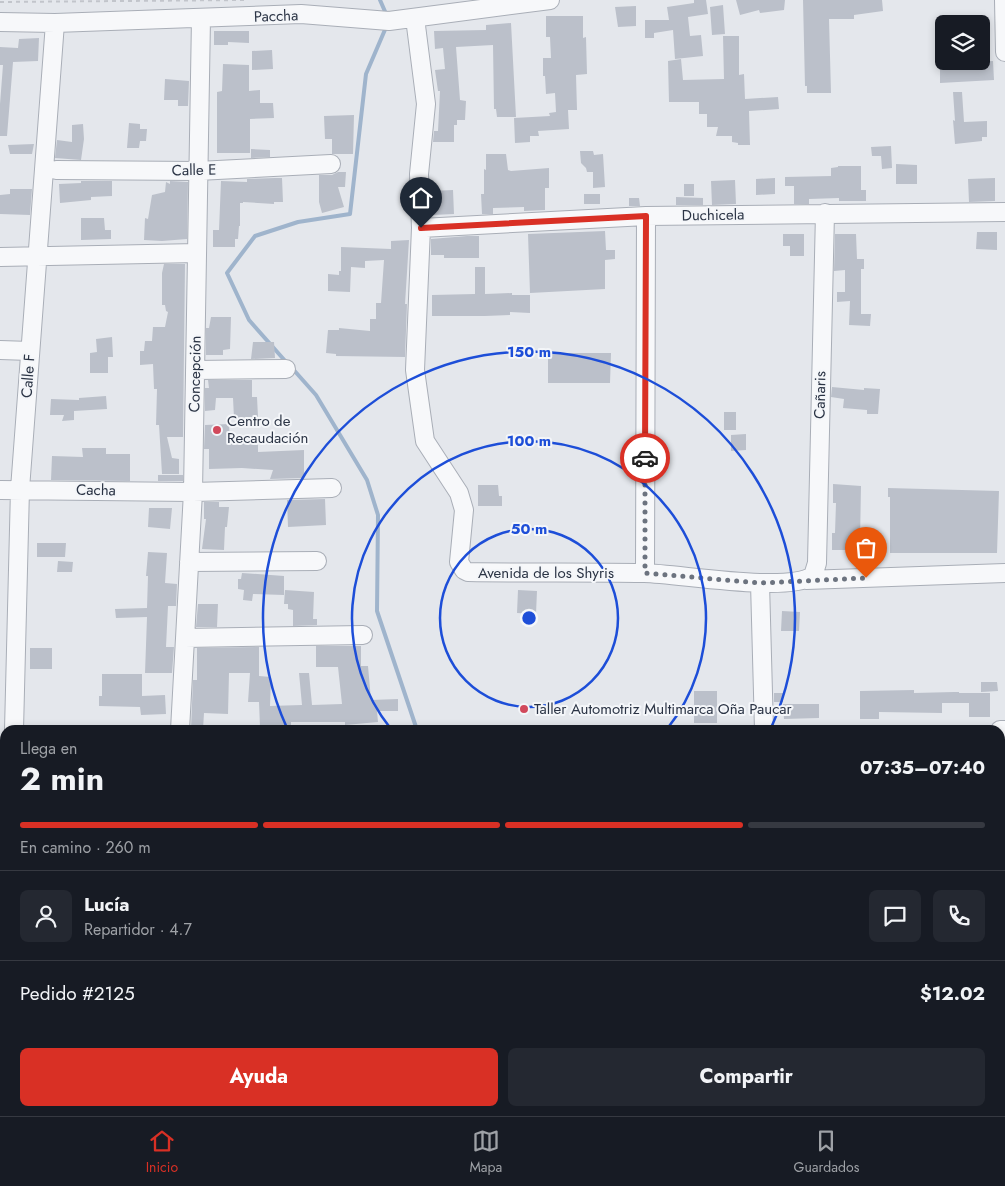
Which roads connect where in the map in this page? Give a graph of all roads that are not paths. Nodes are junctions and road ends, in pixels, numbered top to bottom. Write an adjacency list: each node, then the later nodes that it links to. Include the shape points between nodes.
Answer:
1 (550, 0): 4 (street, Paccha)
2 (1004, 0): 7 (street)
3 (201, 18): 4 (street, Paccha, via 301,14 389,21); 6 (street, Paccha); 10 (street, Concepción)
4 (415, 18): 14 (street, Avenida de los Shyris, via 426,104 419,174)
5 (0, 22): 6 (street, Paccha)
6 (55, 23): 17 (street, Calle F)
7 (1005, 52)
8 (331, 164): 10 (street, Calle E)
9 (56, 170): 10 (street, Calle E)
10 (198, 171): 15 (street, Concepción)
11 (1005, 212): 12 (street, Duchicela)
12 (825, 213): 13 (street, Duchicela); 30 (street, Cañaris, via 816,563)
13 (646, 216): 14 (street, Duchicela); 28 (street)
14 (421, 228): 28 (street, Avenida de los Shyris, via 416,370 425,441 459,493 464,510 459,557 461,567 468,572)
15 (197, 253): 17 (street); 21 (street, Concepción)
16 (0, 257): 17 (street)
17 (37, 257): 19 (street, Calle F)
18 (0, 350): 19 (street)
19 (30, 351): 23 (street, Calle F)
20 (286, 369): 21 (street)
21 (195, 370): 25 (street, Concepción)
22 (332, 488): 25 (street, Cacha)
23 (20, 489): 24 (street, Cacha); 25 (street, Cacha); 34 (street, Calle F)
24 (0, 490)
25 (193, 492): 27 (street, Concepción)
26 (317, 561): 27 (street)
27 (189, 562): 33 (street, Concepción)
28 (645, 573): 31 (street, Avenida de los Shyris)
29 (1005, 573): 30 (street, Avenida de los Shyris)
30 (810, 578): 31 (street, Avenida de los Shyris)
31 (760, 583): 36 (street)
32 (363, 635): 33 (street)
33 (185, 638): 35 (street, Concepción)
34 (14, 725)
35 (180, 725)
36 (764, 725)

